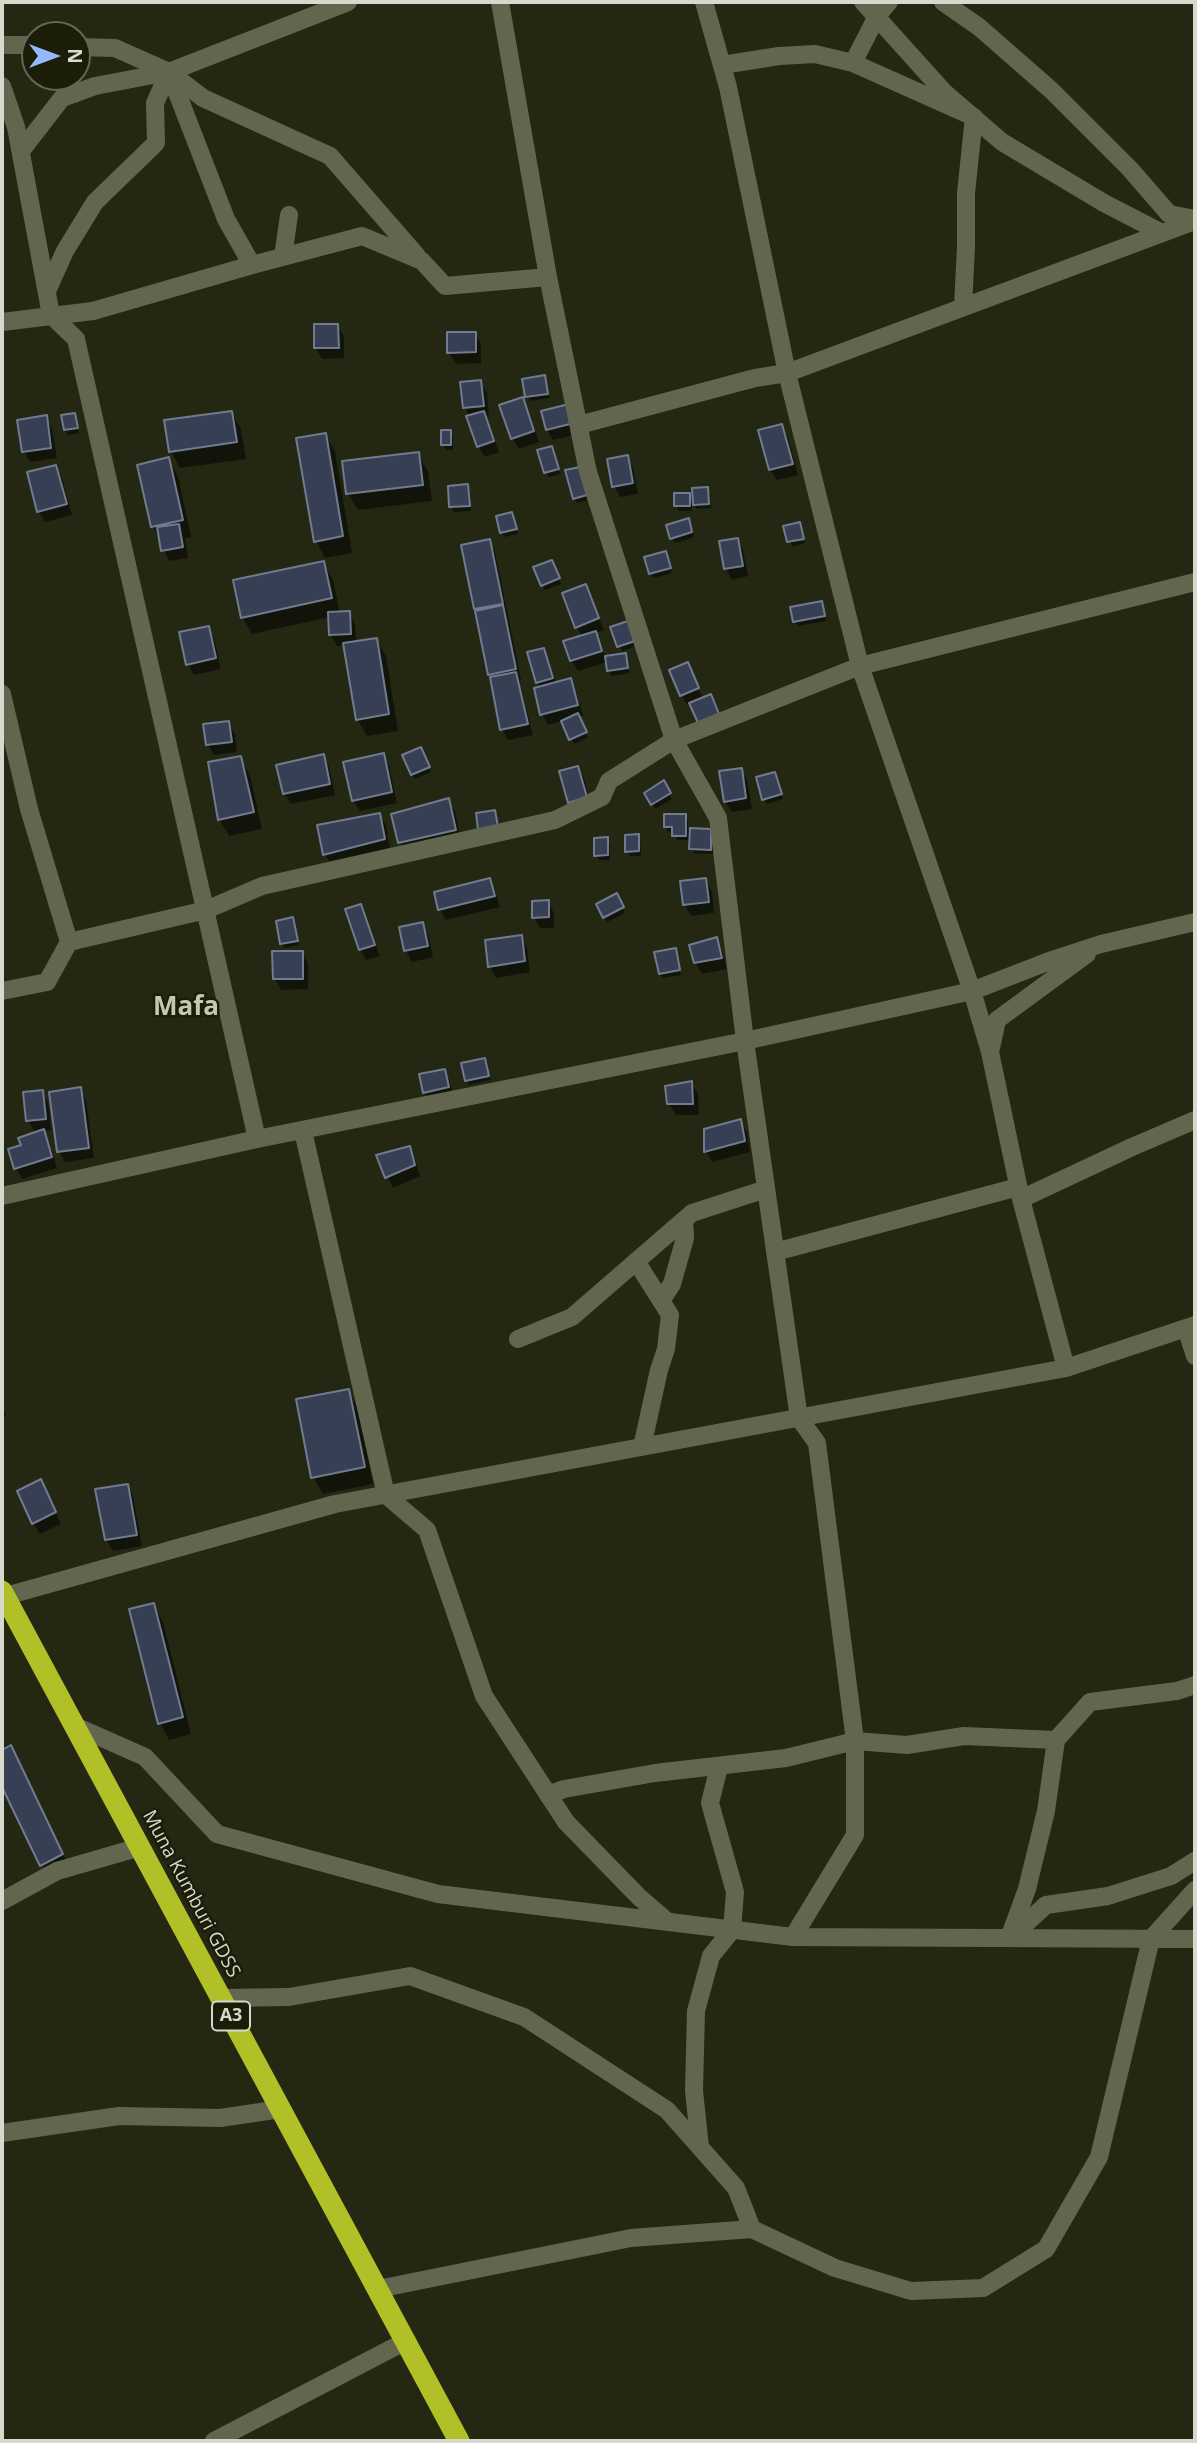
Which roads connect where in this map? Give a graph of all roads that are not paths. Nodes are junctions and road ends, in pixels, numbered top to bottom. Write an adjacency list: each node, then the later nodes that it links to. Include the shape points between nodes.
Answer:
1 (348, 2): 13 (street)
2 (500, 2): 25 (street)
3 (704, 2): 12 (street)
4 (863, 2): 7 (street)
5 (889, 2): 7 (street)
6 (943, 2): 20 (street, via 1051,90 1169,214)
7 (877, 16): 11 (street); 17 (street, via 944,92)
8 (2, 44): 9 (street)
9 (21, 45)
10 (91, 47): 13 (street, via 115,48)
11 (853, 63): 12 (street, via 815,54); 17 (street)
12 (722, 65): 30 (street)
13 (169, 72): 16 (street); 23 (street, via 203,98 330,156); 24 (street, via 226,219); 26 (street, via 155,103 156,143 95,202)
14 (2, 86): 18 (street)
15 (72, 91): 16 (street)
16 (74, 94): 18 (street, via 62,98)
17 (974, 117): 21 (street, via 1002,142); 27 (street)
18 (20, 151): 26 (street)
19 (289, 215): 22 (street)
20 (1195, 220): 21 (street)
21 (1162, 233): 27 (street)
22 (283, 257): 23 (street, via 362,236); 24 (street)
23 (422, 261): 25 (street, via 445,286)
24 (252, 265): 28 (street, via 93,311)
25 (548, 277): 31 (street)
26 (47, 292): 28 (street)
27 (963, 307): 30 (street)
28 (51, 315): 29 (street); 36 (street, via 76,339)
29 (2, 323)
30 (787, 373): 31 (street); 33 (street)
31 (579, 425): 35 (street, via 588,472)
32 (1195, 582): 33 (street)
33 (860, 666): 35 (street); 41 (street)
34 (2, 694): 38 (street, via 29,809)
35 (674, 740): 36 (street, via 610,781 602,797 555,820 262,886); 42 (street, via 718,818)
36 (206, 910): 38 (street); 46 (street)
37 (1195, 922): 39 (street)
38 (69, 942): 40 (street, via 47,982)
39 (1101, 944): 41 (street); 43 (street, via 997,1020)
40 (2, 991)
41 (972, 991): 42 (street); 43 (street)
42 (745, 1041): 45 (street); 47 (street)
43 (990, 1052): 48 (street)
44 (1195, 1121): 48 (street)
45 (303, 1131): 46 (street); 60 (street)
46 (257, 1139): 49 (street)
47 (766, 1189): 50 (street, via 692,1213); 51 (street)
48 (1020, 1193): 51 (street); 57 (street)
49 (2, 1196)
50 (684, 1220): 52 (street); 53 (street, via 685,1238 672,1284)
51 (775, 1252): 58 (street)
52 (636, 1261): 53 (street); 55 (street, via 572,1317)
53 (662, 1301): 59 (street, via 670,1315 666,1349)
54 (1191, 1327): 56 (street); 57 (street)
55 (518, 1339)
56 (1195, 1356)
57 (1066, 1368): 58 (street)
58 (799, 1418): 59 (street); 65 (street, via 817,1443)
59 (642, 1447): 60 (street)
60 (386, 1495): 61 (street, via 335,1504); 67 (street, via 427,1530 484,1696)
61 (3, 1595): 63 (highway, Muna Kumburi GDSS / A3)
62 (1195, 1685): 64 (street, via 1090,1702)
63 (75, 1726): 68 (highway, Muna Kumburi GDSS / A3); 72 (street, via 145,1757 217,1834 438,1894)
64 (1056, 1740): 65 (street, via 964,1736 907,1745); 75 (street, via 1043,1824)
65 (855, 1741): 66 (street, via 786,1758); 74 (street, via 855,1835)
66 (719, 1767): 67 (street, via 655,1773); 73 (street, via 710,1802 735,1892)
67 (548, 1795): 72 (street, via 566,1822)
68 (140, 1847): 71 (street, via 57,1871); 78 (highway, Muna Kumburi GDSS / A3)
69 (1195, 1861): 75 (street, via 1171,1876 1108,1896 1046,1905)
70 (1195, 1890): 76 (street)
71 (2, 1901)
72 (669, 1923): 73 (street)
73 (732, 1930): 74 (street); 81 (street, via 711,1955 696,2011 694,2091)
74 (793, 1937): 75 (street)
75 (1009, 1938): 76 (street)
76 (1151, 1938): 77 (street); 82 (street, via 1099,2157 1045,2249 983,2288 911,2291 835,2268)
77 (1195, 1938)
78 (221, 1998): 79 (highway, Muna Kumburi GDSS / A3); 81 (street, via 289,1997 410,1976 524,2017 667,2110)
79 (281, 2109): 80 (street, via 220,2119 119,2116); 83 (highway, Muna Kumburi GDSS / A3)
80 (2, 2133)
81 (700, 2147): 82 (street, via 736,2188)
82 (752, 2229): 83 (street, via 631,2238)
83 (377, 2289): 84 (highway, Muna Kumburi GDSS / A3)
84 (406, 2341): 85 (street); 86 (highway, Muna Kumburi GDSS / A3)
85 (214, 2441)
86 (459, 2441)

